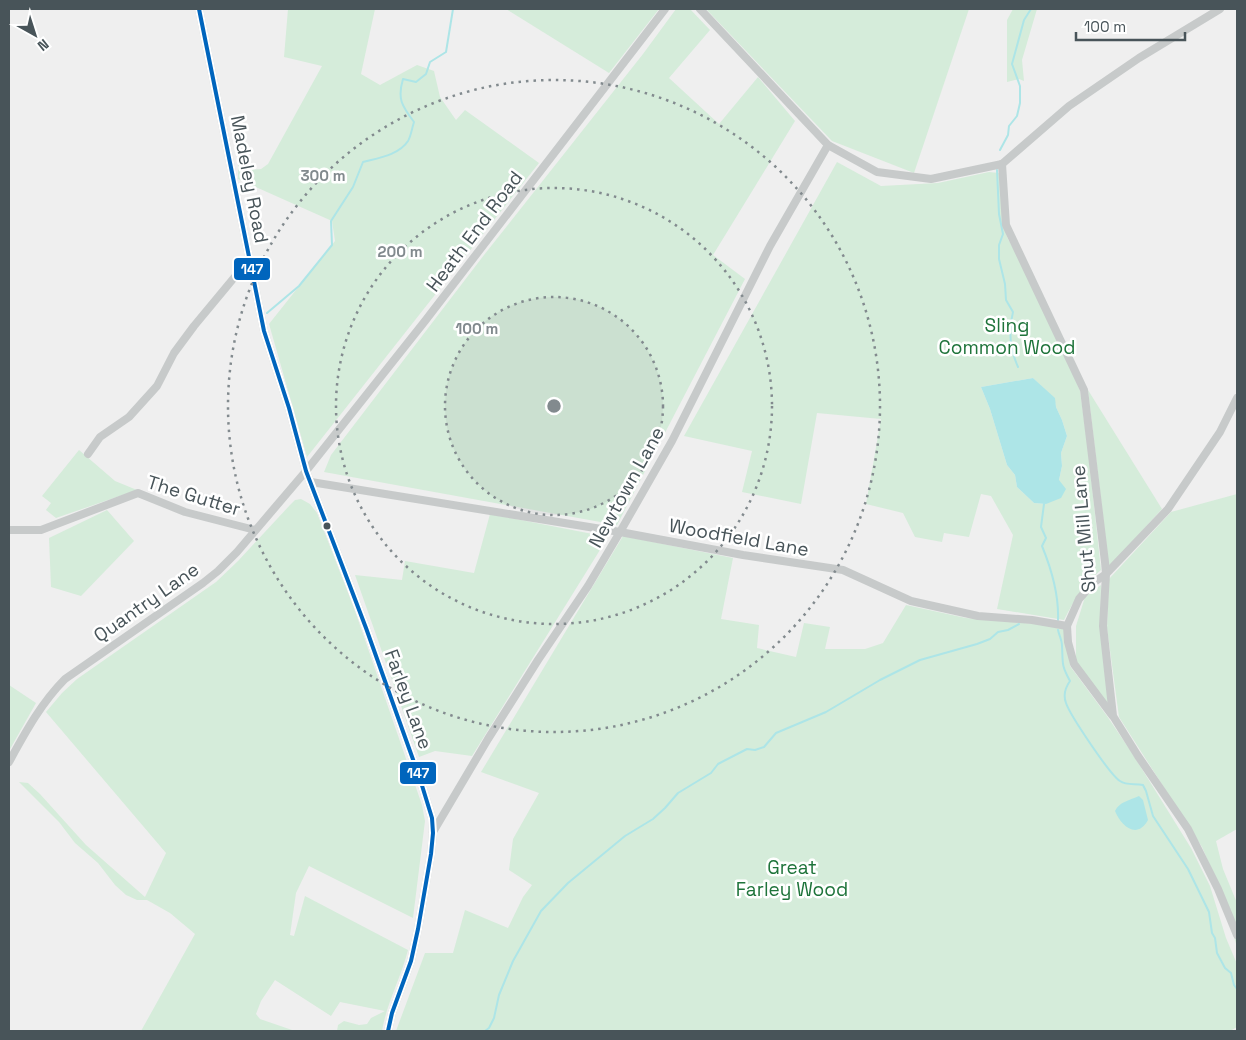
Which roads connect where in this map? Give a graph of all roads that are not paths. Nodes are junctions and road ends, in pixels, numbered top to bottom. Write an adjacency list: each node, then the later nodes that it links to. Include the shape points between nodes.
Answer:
1 (199, 9): 7 (street, Madeley Road)
2 (665, 9): 10 (street, Heath End Road, via 426,321)
3 (700, 9): 5 (street)
4 (1220, 9): 6 (street, via 1139,58 1070,106)
5 (828, 145): 6 (street, via 877,172 931,180); 14 (street, Newtown Lane, via 770,246 672,441)
6 (1002, 164): 15 (street, Shut Mill Lane, via 1006,225 1084,390)
7 (251, 267): 9 (street, via 238,273 194,326 174,353 158,386 129,417 100,437); 10 (street, Madeley Road, via 264,331)
8 (1237, 398): 15 (street, via 1220,432 1168,509)
9 (88, 454)
10 (306, 471): 11 (street, Farley Lane); 13 (street, Quantry Lane)
11 (311, 482): 14 (street, Woodfield Lane); 19 (street, Farley Lane, via 420,779 432,818)
12 (9, 530): 13 (street, The Gutter, via 41,530 138,493 185,512)
13 (256, 530): 18 (street, Quantry Lane, via 225,565 203,583 65,679 38,712)
14 (620, 532): 16 (street, Woodfield Lane, via 843,570 911,601 978,616); 19 (street, Newtown Lane, via 488,739)
15 (1106, 574): 16 (street, via 1079,599); 17 (street, Shut Mill Lane, via 1104,626)
16 (1067, 626): 17 (street, via 1074,664)
17 (1114, 716): 20 (street, Shut Mill Lane, via 1188,829)
18 (9, 762)
19 (433, 833): 21 (street, Farley Lane, via 411,961)
20 (1237, 935)
21 (388, 1031)

